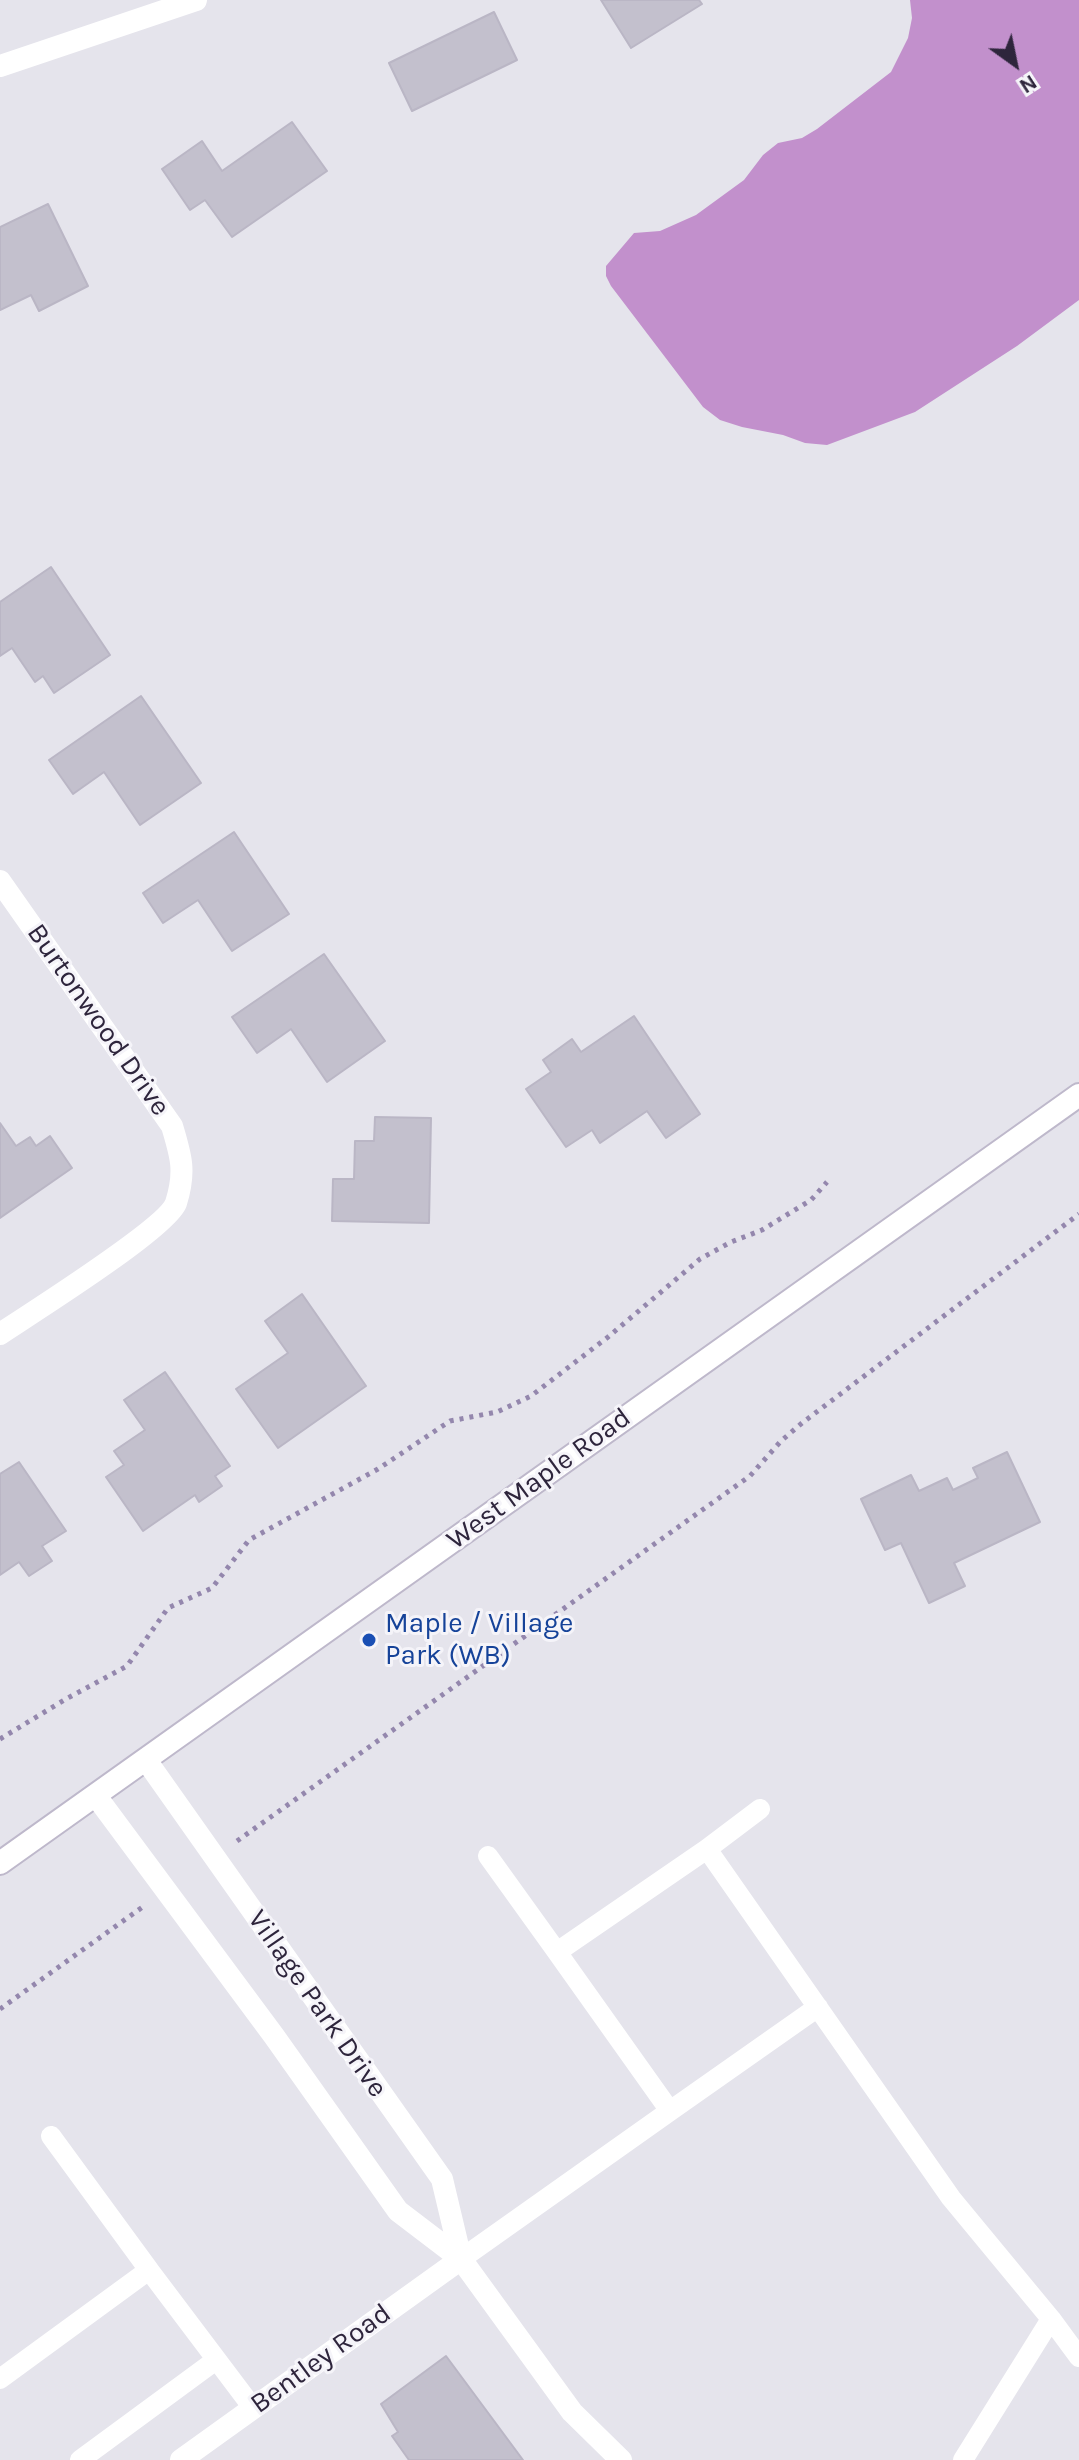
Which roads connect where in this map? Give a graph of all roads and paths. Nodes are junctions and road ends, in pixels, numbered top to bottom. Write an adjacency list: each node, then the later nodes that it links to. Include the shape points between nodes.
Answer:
1 (196, 0): 2 (street)
2 (0, 66)
3 (0, 881): 7 (street, Burtonwood Drive, via 172,1126 184,1165 175,1206 146,1235)
4 (1079, 1095): 9 (street, West Maple Road)
5 (827, 1182): 8 (path, via 811,1200 690,1266 617,1331 531,1396 497,1412 450,1421 378,1469 249,1540 212,1588 168,1608 127,1666)
6 (1079, 1214): 12 (path, via 802,1423 750,1476)
7 (0, 1334)
8 (0, 1739)
9 (146, 1760): 10 (street, West Maple Road); 22 (street, Village Park Drive, via 442,2179)
10 (96, 1796): 15 (street, West Maple Road); 22 (street, Village Park Drive, via 398,2211)
11 (760, 1809): 13 (lane)
12 (227, 1848)
13 (707, 1849): 17 (lane); 18 (lane)
14 (488, 1856): 17 (lane)
15 (0, 1863)
16 (155, 1898): 19 (path)
17 (557, 1952): 20 (lane)
18 (818, 2007): 20 (lane); 24 (lane, via 951,2198)
19 (0, 2009)
20 (670, 2111): 22 (lane)
21 (51, 2136): 23 (lane)
22 (461, 2259): 28 (street, Bentley Road); 31 (street, Village Park Drive, via 572,2412)
23 (149, 2270): 26 (lane); 27 (lane)
24 (1051, 2319): 25 (lane); 32 (lane)
25 (1079, 2357)
26 (216, 2360): 28 (lane); 29 (lane)
27 (0, 2379)
28 (253, 2408): 30 (street, Bentley Road)
29 (80, 2460)
30 (181, 2460)
31 (621, 2460)
32 (963, 2460)

